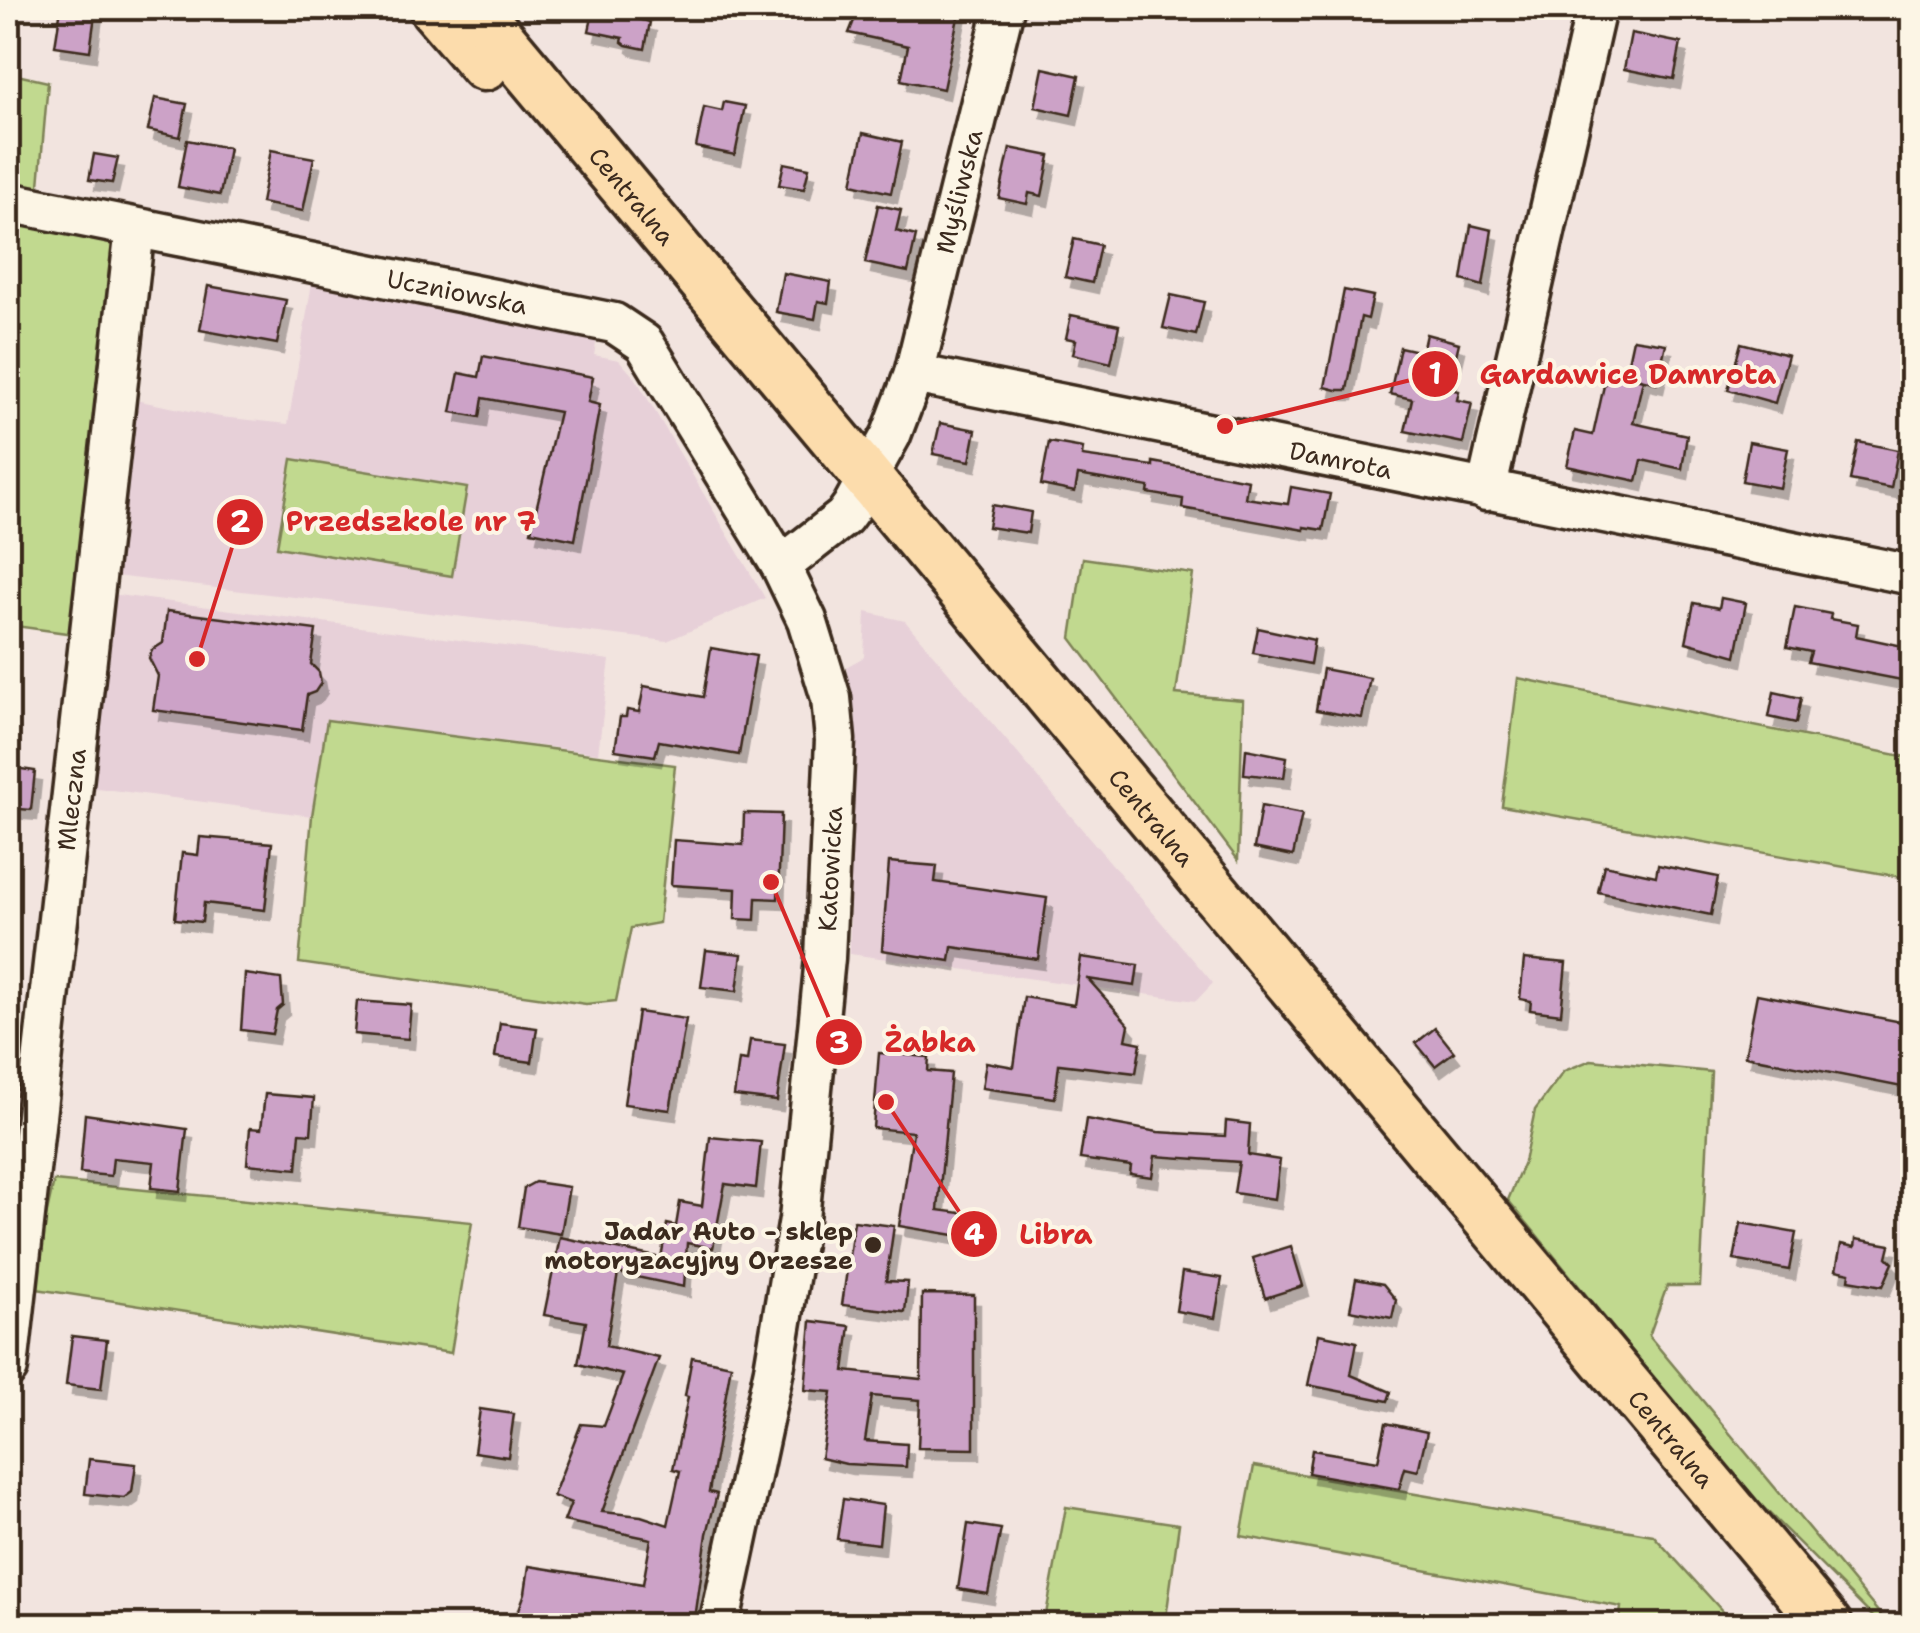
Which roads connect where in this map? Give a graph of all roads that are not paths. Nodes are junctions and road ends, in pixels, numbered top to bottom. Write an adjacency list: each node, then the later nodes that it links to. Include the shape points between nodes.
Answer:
1 (434, 8): 8 (main road, Centralna)
2 (475, 8): 8 (main road, Centralna)
3 (1004, 8): 7 (street, Myśliwska)
4 (1596, 8): 9 (street)
5 (8, 202): 6 (street, Uczniowska)
6 (135, 228): 10 (street, Uczniowska, via 614,322 644,343); 12 (street, Mleczna)
7 (914, 374): 8 (street, via 891,435); 9 (street, Damrota)
8 (859, 491): 10 (street, via 844,517); 15 (main road, Centralna); 16 (main road, Centralna)
9 (1486, 491): 11 (street, Damrota)
10 (781, 566): 14 (street, Katowicka, via 810,627 831,698 834,802 799,1219)
11 (1912, 576)
12 (14, 1267): 13 (street, Mleczna)
13 (8, 1368)
14 (719, 1626)
15 (1785, 1626)
16 (1828, 1626)

